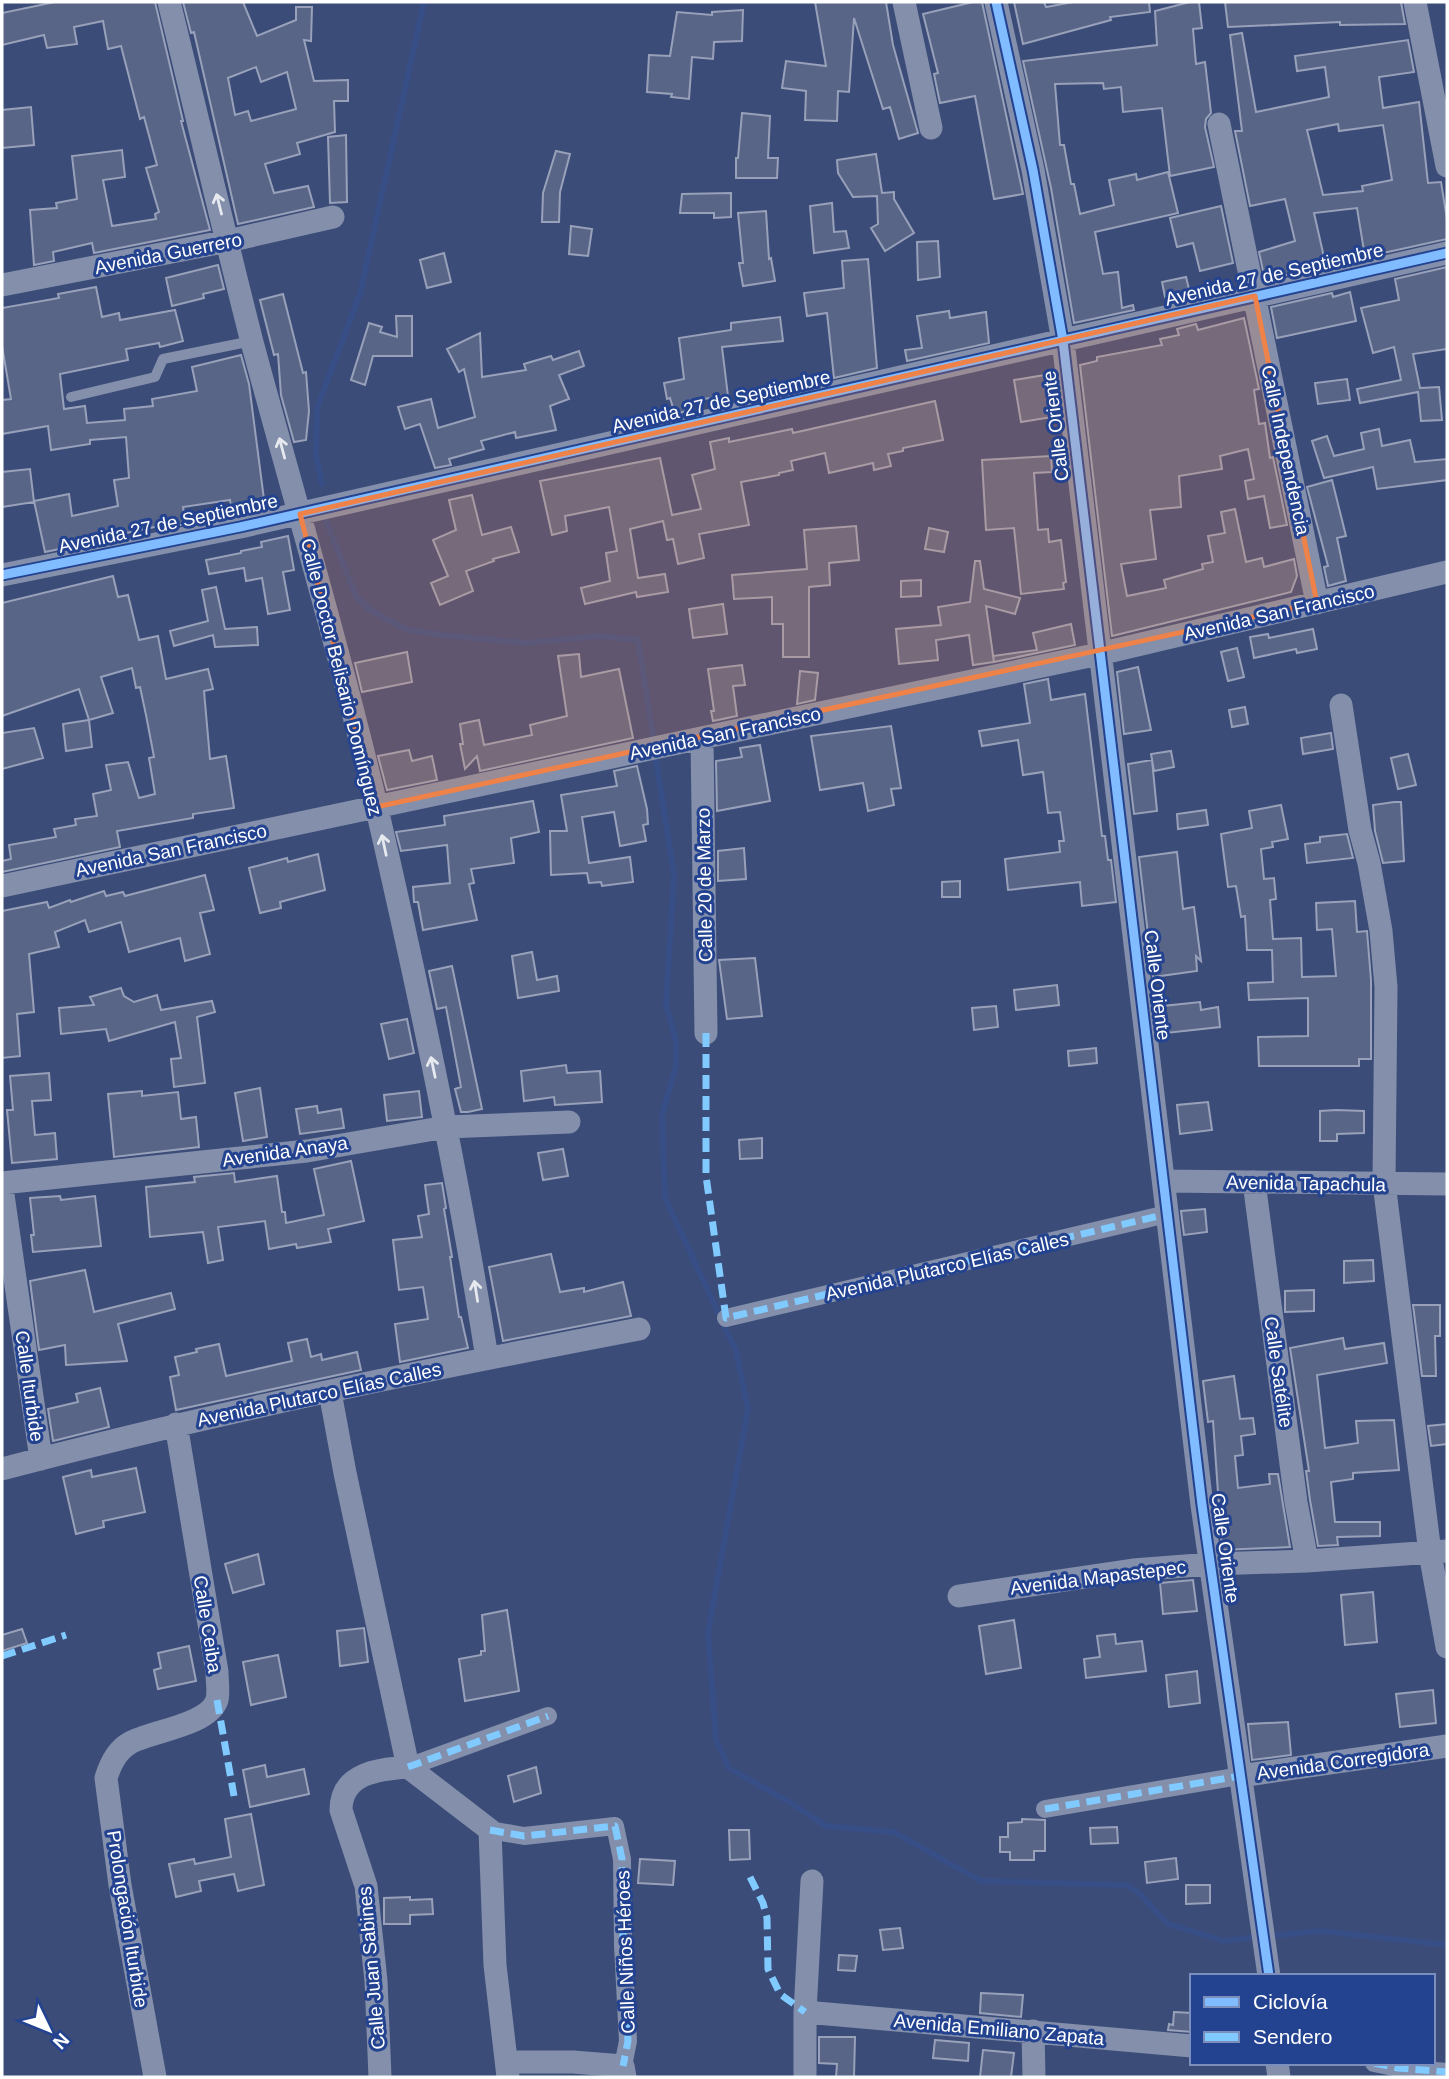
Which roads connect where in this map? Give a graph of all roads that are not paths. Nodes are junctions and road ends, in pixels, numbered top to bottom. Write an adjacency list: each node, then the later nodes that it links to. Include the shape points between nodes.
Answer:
1 (169, 2): 9 (street, Calle Doctor Belisario Domínguez, one-way to 1)
2 (905, 2): 6 (street)
3 (996, 2): 14 (street, Calle Oriente, via 1033,170)
4 (1415, 2): 7 (street)
5 (1219, 124): 12 (street, Calle Independencia)
6 (930, 128)
7 (1447, 166)
8 (333, 217): 9 (street, Avenida Guerrero)
9 (228, 241): 11 (street, Avenida Guerrero); 13 (street, Calle Doctor Belisario Domínguez)
10 (1447, 253): 12 (street, Avenida 27 de Septiembre)
11 (2, 285)
12 (1255, 296): 14 (street, Avenida 27 de Septiembre); 19 (street, Calle Independencia)
13 (252, 341): 15 (lane, via 163,359 155,377); 16 (street, Calle Doctor Belisario Domínguez, one-way to 13)
14 (1063, 341): 16 (street, Avenida 27 de Septiembre); 20 (street, Calle Oriente)
15 (71, 397)
16 (300, 514): 18 (street, Avenida 27 de Septiembre); 23 (street, Calle Doctor Belisario Domínguez)
17 (1447, 572): 19 (street, Avenida San Francisco)
18 (2, 575)
19 (1317, 603): 20 (street, Avenida San Francisco)
20 (1099, 654): 22 (street, Avenida San Francisco); 28 (street, Calle Oriente)
21 (1341, 705): 31 (street, via 1381,931 1386,987)
22 (691, 740): 23 (street, Avenida San Francisco); 25 (street, Calle 20 de Marzo)
23 (376, 807): 24 (street, Avenida San Francisco); 27 (street, Calle Doctor Belisario Domínguez, one-way to 23)
24 (2, 886)
25 (706, 1032)
26 (569, 1122): 27 (street, Avenida Anaya)
27 (446, 1127): 30 (street, Avenida Anaya, via 307,1151); 37 (street, Calle Doctor Belisario Domínguez, one-way to 27)
28 (1165, 1181): 29 (street, Avenida Tapachula); 34 (street, Calle Oriente)
29 (1254, 1182): 31 (street, Avenida Tapachula); 43 (street, Calle Satélite)
30 (2, 1183)
31 (1384, 1183): 32 (street, Avenida Tapachula); 42 (street)
32 (1447, 1184)
33 (2, 1188): 40 (street, Calle Iturbide)
34 (1167, 1214): 35 (street, Avenida Plutarco Elías Calles); 44 (street, Calle Oriente)
35 (726, 1318)
36 (639, 1329): 37 (street, Avenida Plutarco Elías Calles)
37 (487, 1358): 38 (street, Avenida Plutarco Elías Calles)
38 (330, 1392): 39 (street, Avenida Plutarco Elías Calles); 50 (street)
39 (176, 1424): 40 (street, Avenida Plutarco Elías Calles); 49 (street, Calle Ceiba, via 217,1672 217,1700 212,1709 180,1726 129,1743)
40 (41, 1459): 41 (street, Avenida Plutarco Elías Calles)
41 (2, 1469)
42 (1439, 1552): 43 (street, Avenida Mapastepec); 46 (street)
43 (1307, 1562): 44 (street, Avenida Mapastepec)
44 (1211, 1564): 45 (street, Avenida Mapastepec, via 1133,1570); 51 (street, Calle Oriente)
45 (959, 1596)
46 (1447, 1647)
47 (548, 1716): 50 (street)
48 (1447, 1746): 51 (street, Avenida Corregidora)
49 (111, 1762): 63 (street, Prolongación Iturbide, via 106,1778 120,1885)
50 (399, 1768): 53 (street); 64 (street, Calle Juan Sabines, via 352,1782 341,1797 341,1810 366,1886)
51 (1240, 1776): 52 (street); 55 (street, Calle Oriente)
52 (1045, 1809)
53 (490, 1830): 60 (street, via 495,1965); 61 (street, Calle Niños Héroes, via 524,1836 615,1826 622,1859 628,2041)
54 (813, 1881): 56 (street)
55 (1268, 1970)
56 (805, 2012): 57 (street, Avenida Emiliano Zapata); 65 (street)
57 (1033, 2031): 58 (street, Avenida Emiliano Zapata); 66 (street)
58 (1190, 2046)
59 (1384, 2065): 62 (street)
60 (507, 2070): 61 (street, via 573,2062)
61 (624, 2072)
62 (1447, 2072)
63 (155, 2077)
64 (380, 2077)
65 (805, 2077)
66 (1034, 2077)

